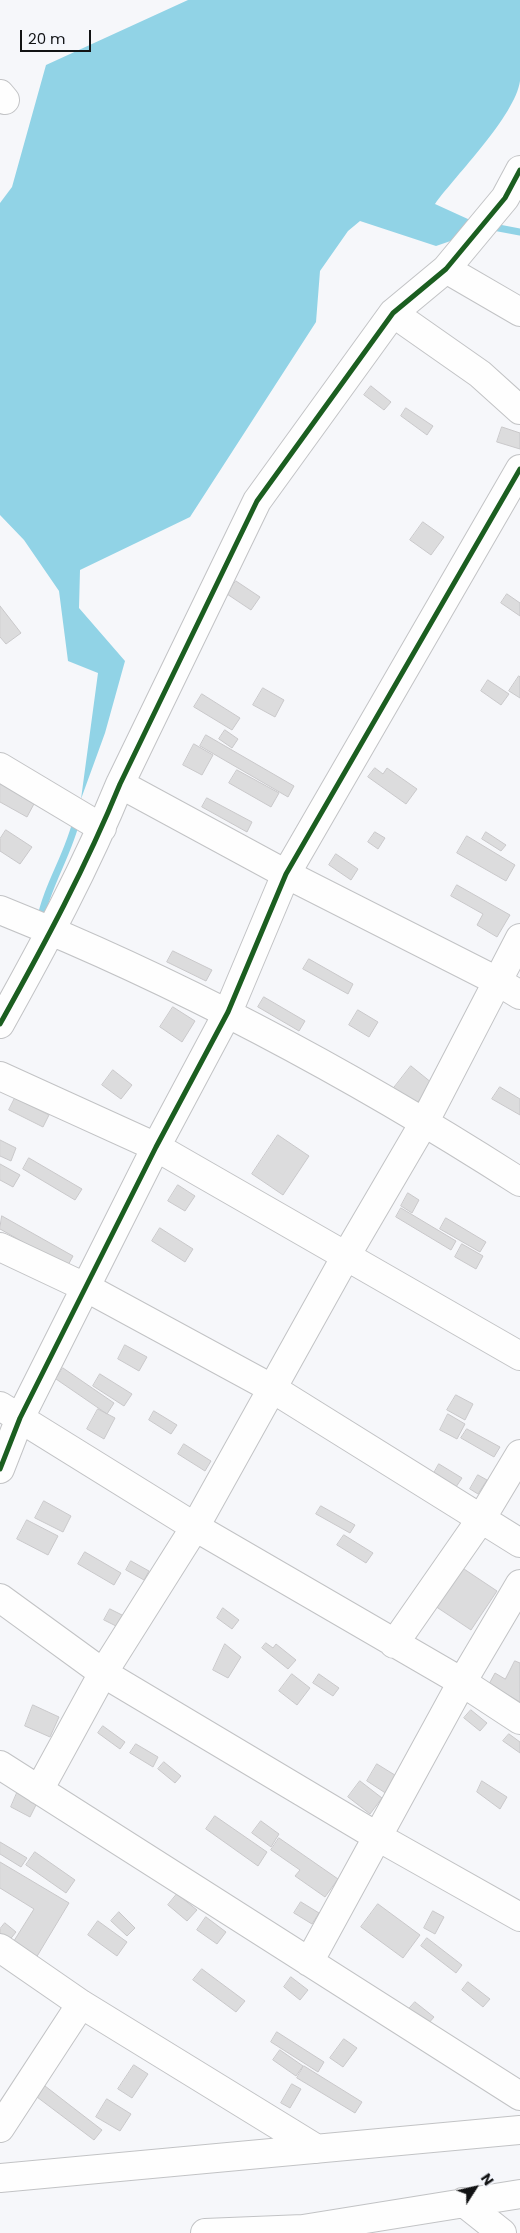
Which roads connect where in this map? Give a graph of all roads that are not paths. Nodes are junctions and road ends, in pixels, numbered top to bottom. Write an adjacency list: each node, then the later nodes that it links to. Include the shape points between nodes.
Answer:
1 (520, 170): 2 (street)
2 (512, 203): 3 (street)
3 (446, 269): 4 (street); 5 (street)
4 (520, 312)
5 (392, 313): 6 (street, via 480,374); 9 (street, via 257,501)
6 (520, 410)
7 (520, 469): 11 (street)
8 (0, 767): 10 (street)
9 (120, 784): 10 (street); 11 (street)
10 (102, 828): 13 (street)
11 (286, 874): 15 (street); 17 (street)
12 (0, 910): 13 (street)
13 (52, 931): 17 (street); 18 (street)
14 (520, 938): 15 (street)
15 (497, 981): 16 (street); 20 (street)
16 (520, 995)
17 (228, 1012): 20 (street); 21 (street)
18 (0, 1024)
19 (0, 1076): 21 (street)
20 (425, 1122): 22 (street); 24 (street)
21 (156, 1147): 24 (street); 25 (street)
22 (520, 1182)
23 (0, 1247): 25 (street)
24 (346, 1256): 26 (street); 27 (street)
25 (86, 1288): 27 (street); 28 (street)
26 (520, 1356)
27 (272, 1389): 31 (street); 32 (street)
28 (10, 1412): 30 (street); 32 (street)
29 (520, 1454): 31 (street)
30 (0, 1469)
31 (481, 1519): 33 (street); 36 (street)
32 (195, 1527): 36 (street); 37 (street)
33 (520, 1543)
34 (520, 1584): 38 (street)
35 (0, 1598): 37 (street)
36 (394, 1644): 38 (street)
37 (103, 1673): 41 (street); 42 (street)
38 (462, 1682): 39 (street); 42 (street)
39 (520, 1720)
40 (0, 1765): 41 (street)
41 (39, 1790): 45 (street)
42 (378, 1837): 43 (street); 45 (street)
43 (520, 1917)
44 (0, 1948): 46 (street)
45 (309, 1962): 47 (street)
46 (81, 2004): 48 (street); 50 (street)
47 (520, 2096)
48 (0, 2128)
49 (520, 2130): 50 (street)
50 (317, 2149): 51 (street)
51 (0, 2178)
52 (520, 2194): 53 (street)
53 (463, 2202): 54 (street); 56 (street)
54 (305, 2231): 55 (street)
55 (205, 2233)
56 (502, 2233)

